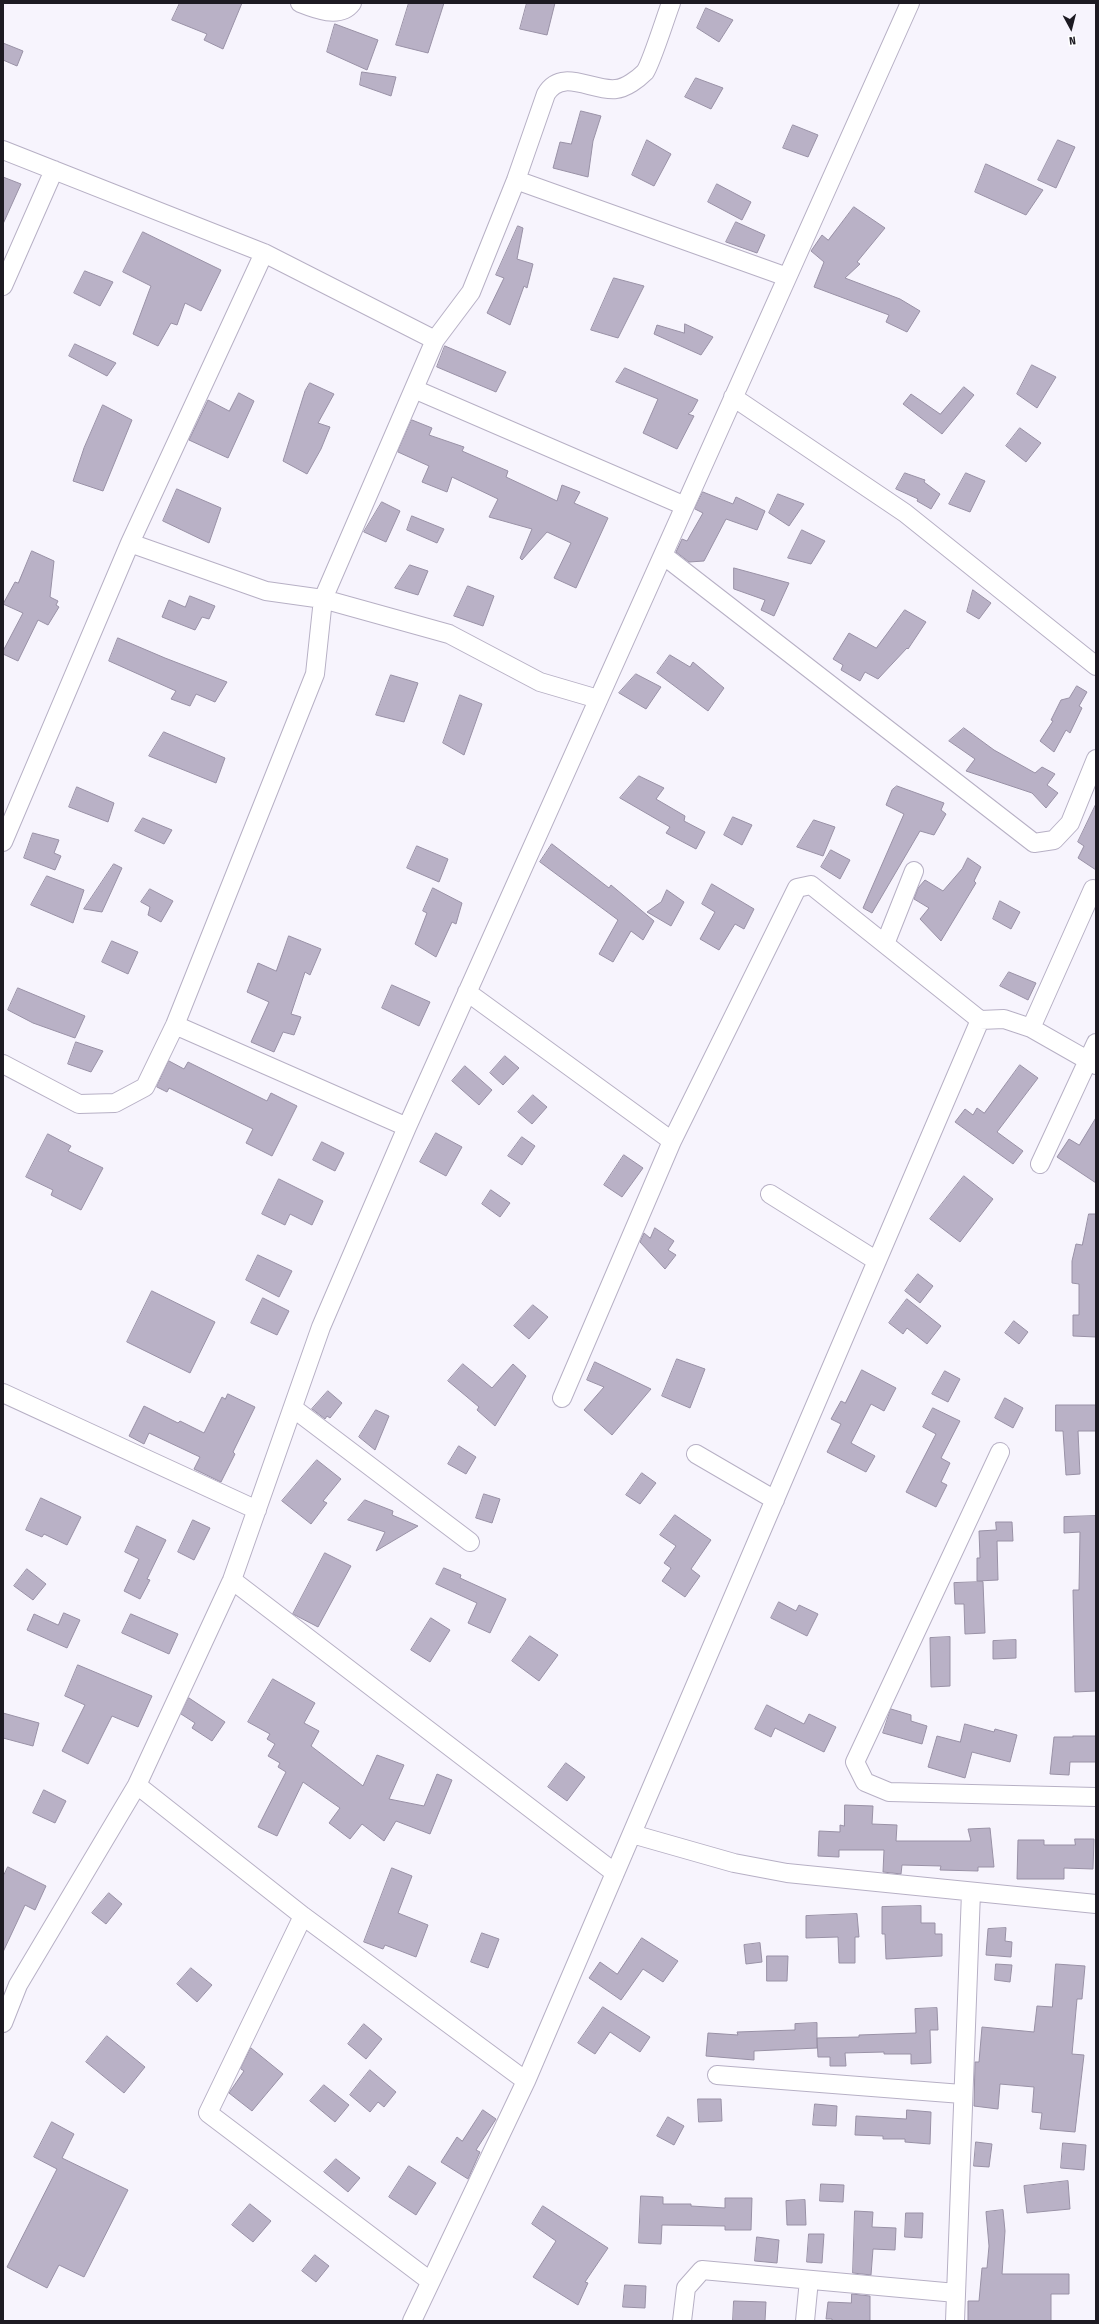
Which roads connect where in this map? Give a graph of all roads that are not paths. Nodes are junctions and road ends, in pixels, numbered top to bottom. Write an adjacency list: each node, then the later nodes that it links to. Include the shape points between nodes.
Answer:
1 (300, 3): 2 (street, via 320,10 334,11 349,8)
2 (352, 3)
3 (671, 3): 7 (street, via 646,71 632,83 616,89 561,80 551,86)
4 (910, 3): 9 (street)
5 (3, 150): 6 (street)
6 (54, 170): 8 (street); 10 (street)
7 (516, 180): 9 (street); 11 (street, via 471,292)
8 (264, 253): 11 (street); 15 (street)
9 (787, 277): 13 (street)
10 (3, 286)
11 (435, 340): 12 (street)
12 (414, 389): 14 (street); 17 (street)
13 (733, 397): 14 (street); 18 (street, via 905,514)
14 (685, 506): 16 (street)
15 (130, 543): 17 (street, via 266,591); 21 (street)
16 (663, 555): 19 (street); 20 (street, via 1034,843 1054,840 1070,823)
17 (323, 599): 19 (street, via 449,634 540,682); 27 (street, via 315,674)
18 (1096, 666)
19 (598, 699): 25 (street)
20 (1096, 759)
21 (3, 842)
22 (914, 871): 24 (street)
23 (1093, 889): 28 (street)
24 (885, 944): 26 (street); 33 (street, via 810,885 797,888)
25 (467, 992): 32 (street); 33 (street)
26 (980, 1020): 28 (street, via 1004,1019); 36 (street)
27 (176, 1025): 31 (street, via 145,1087 115,1103 79,1104); 32 (street)
28 (1031, 1028): 30 (street)
29 (1096, 1043): 30 (street)
30 (1092, 1063): 34 (street)
31 (3, 1064)
32 (407, 1127): 39 (street, via 321,1327)
33 (672, 1141): 38 (street)
34 (1040, 1164)
35 (770, 1194): 36 (street)
36 (877, 1261): 42 (street)
37 (3, 1393): 43 (street)
38 (562, 1398)
39 (293, 1408): 43 (street); 44 (street)
40 (1000, 1452): 47 (street, via 855,1762 865,1782 889,1792)
41 (696, 1454): 42 (street)
42 (775, 1500): 48 (street)
43 (257, 1510): 45 (street)
44 (470, 1542)
45 (232, 1580): 46 (street); 49 (street)
46 (137, 1785): 52 (street); 53 (street, via 18,1984)
47 (1096, 1797)
48 (632, 1834): 49 (street); 50 (street, via 734,1863 787,1873)
49 (615, 1873): 55 (street)
50 (971, 1892): 51 (street); 56 (street)
51 (1096, 1904)
52 (304, 1916): 55 (street); 58 (street, via 208,2113)
53 (3, 2023)
54 (717, 2075): 56 (street)
55 (526, 2081): 58 (street)
56 (962, 2094): 59 (street)
57 (809, 2280): 59 (street); 61 (street, via 702,2270 686,2288); 62 (street)
58 (430, 2281): 60 (street)
59 (956, 2294): 63 (street)
60 (412, 2321)
61 (682, 2321)
62 (805, 2321)
63 (955, 2321)

